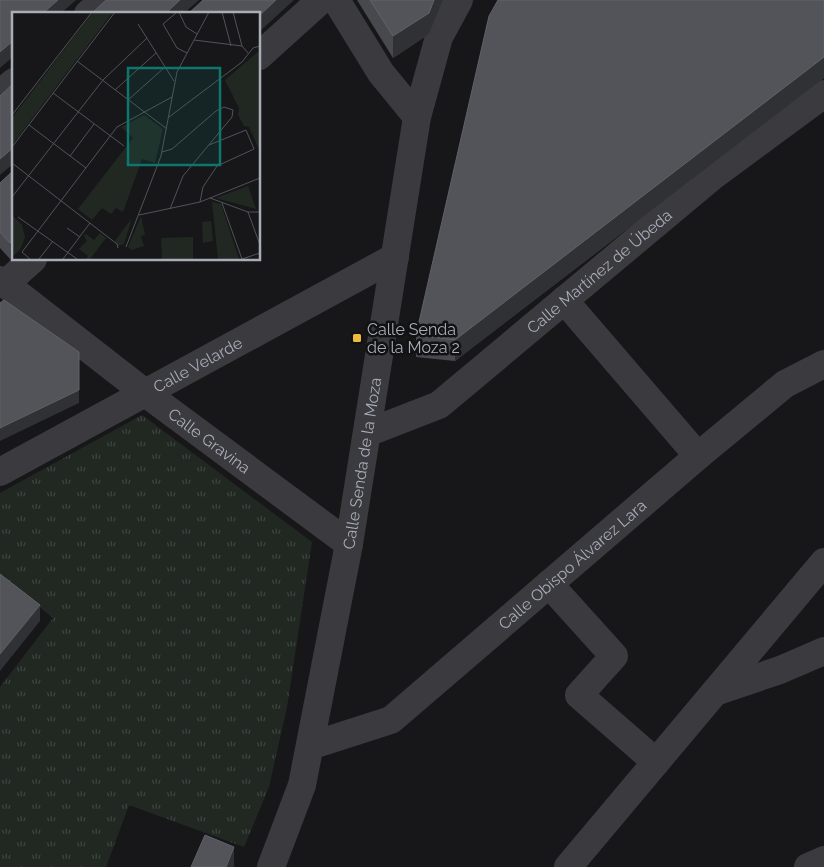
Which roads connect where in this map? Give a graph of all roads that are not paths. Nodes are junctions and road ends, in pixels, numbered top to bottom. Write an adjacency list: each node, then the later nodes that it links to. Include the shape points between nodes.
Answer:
1 (103, 0): 5 (street)
2 (321, 0): 6 (street)
3 (336, 0): 10 (street, via 381,73)
4 (459, 0): 10 (street, Calle Senda de la Moza, via 439,37)
5 (90, 12)
6 (260, 55)
7 (12, 84): 8 (street)
8 (0, 94)
9 (824, 94): 14 (street, Calle Martínez de Úbeda, via 714,176)
10 (417, 117): 11 (street, Calle Senda de la Moza)
11 (395, 257): 16 (street, Calle Velarde); 17 (street, Calle Senda de la Moza)
12 (32, 260): 13 (street)
13 (2, 282): 16 (street, Calle Gravina)
14 (564, 300): 17 (street, Calle Martínez de Úbeda, via 439,404); 18 (street)
15 (824, 364): 18 (street, Calle Obispo Álvarez Lara, via 785,384)
16 (144, 392): 19 (street, Calle Velarde); 20 (street, Calle Gravina)
17 (367, 433): 20 (street, Calle Senda de la Moza)
18 (698, 456): 22 (street, Calle Obispo Álvarez Lara)
19 (0, 472)
20 (349, 544): 25 (street, Calle Senda de la Moza)
21 (824, 562): 24 (street)
22 (549, 584): 25 (street, Calle Obispo Álvarez Lara, via 392,720); 26 (street, via 614,656 579,695)
23 (824, 651): 24 (street)
24 (715, 692): 26 (street)
25 (310, 746): 28 (street, Calle Senda de la Moza, via 302,785)
26 (656, 762): 29 (street)
27 (824, 860): 30 (street)
28 (271, 867)
29 (568, 867)
30 (808, 867)

